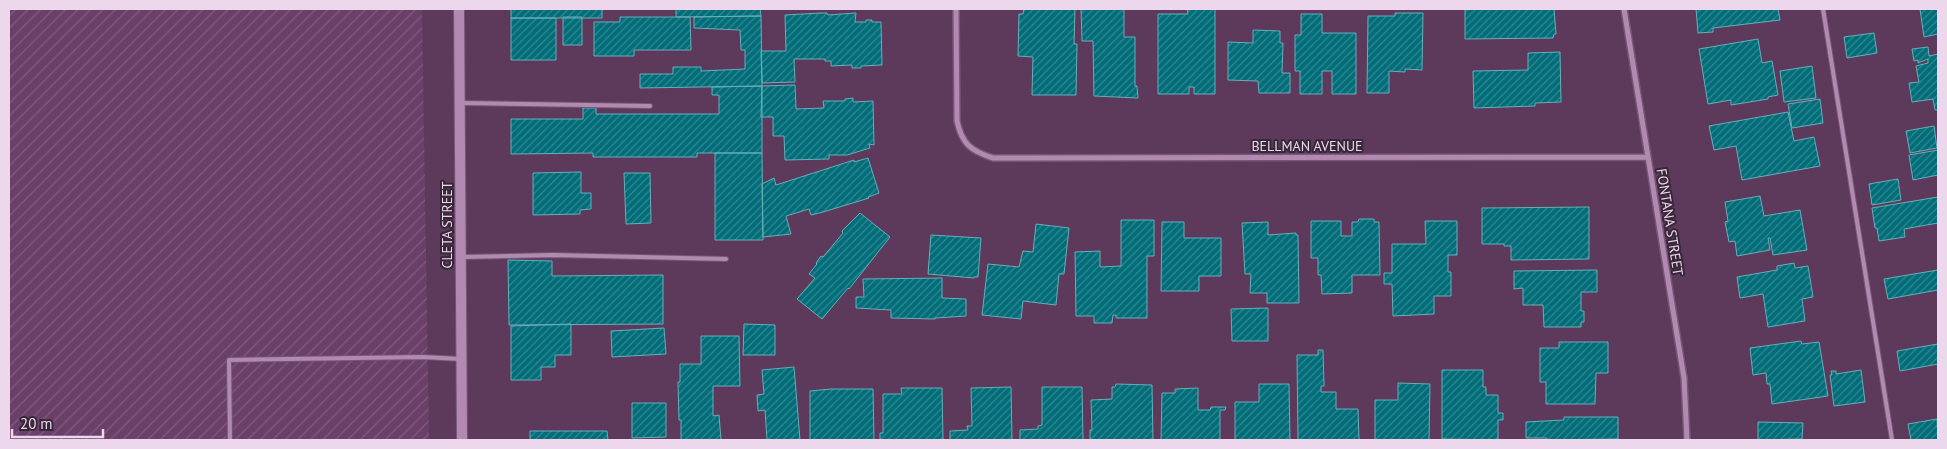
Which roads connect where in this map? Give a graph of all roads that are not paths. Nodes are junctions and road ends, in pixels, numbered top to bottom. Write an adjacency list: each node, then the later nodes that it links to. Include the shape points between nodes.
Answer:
1 (459, 9): 5 (street, CLETA STREET)
2 (956, 9): 7 (street, BELLMAN AVENUE, via 957,121 960,135 980,154 993,158)
3 (1624, 9): 7 (street, FONTANA STREET)
4 (1823, 9): 14 (lane)
5 (459, 103): 6 (lane); 8 (street, CLETA STREET)
6 (650, 106)
7 (1648, 157): 13 (street, FONTANA STREET, via 1684,378)
8 (461, 257): 9 (lane, via 553,255); 10 (street, CLETA STREET)
9 (726, 259)
10 (461, 359): 11 (lane, via 229,360); 12 (street, CLETA STREET)
11 (230, 440)
12 (462, 440)
13 (1687, 440)
14 (1892, 440)

